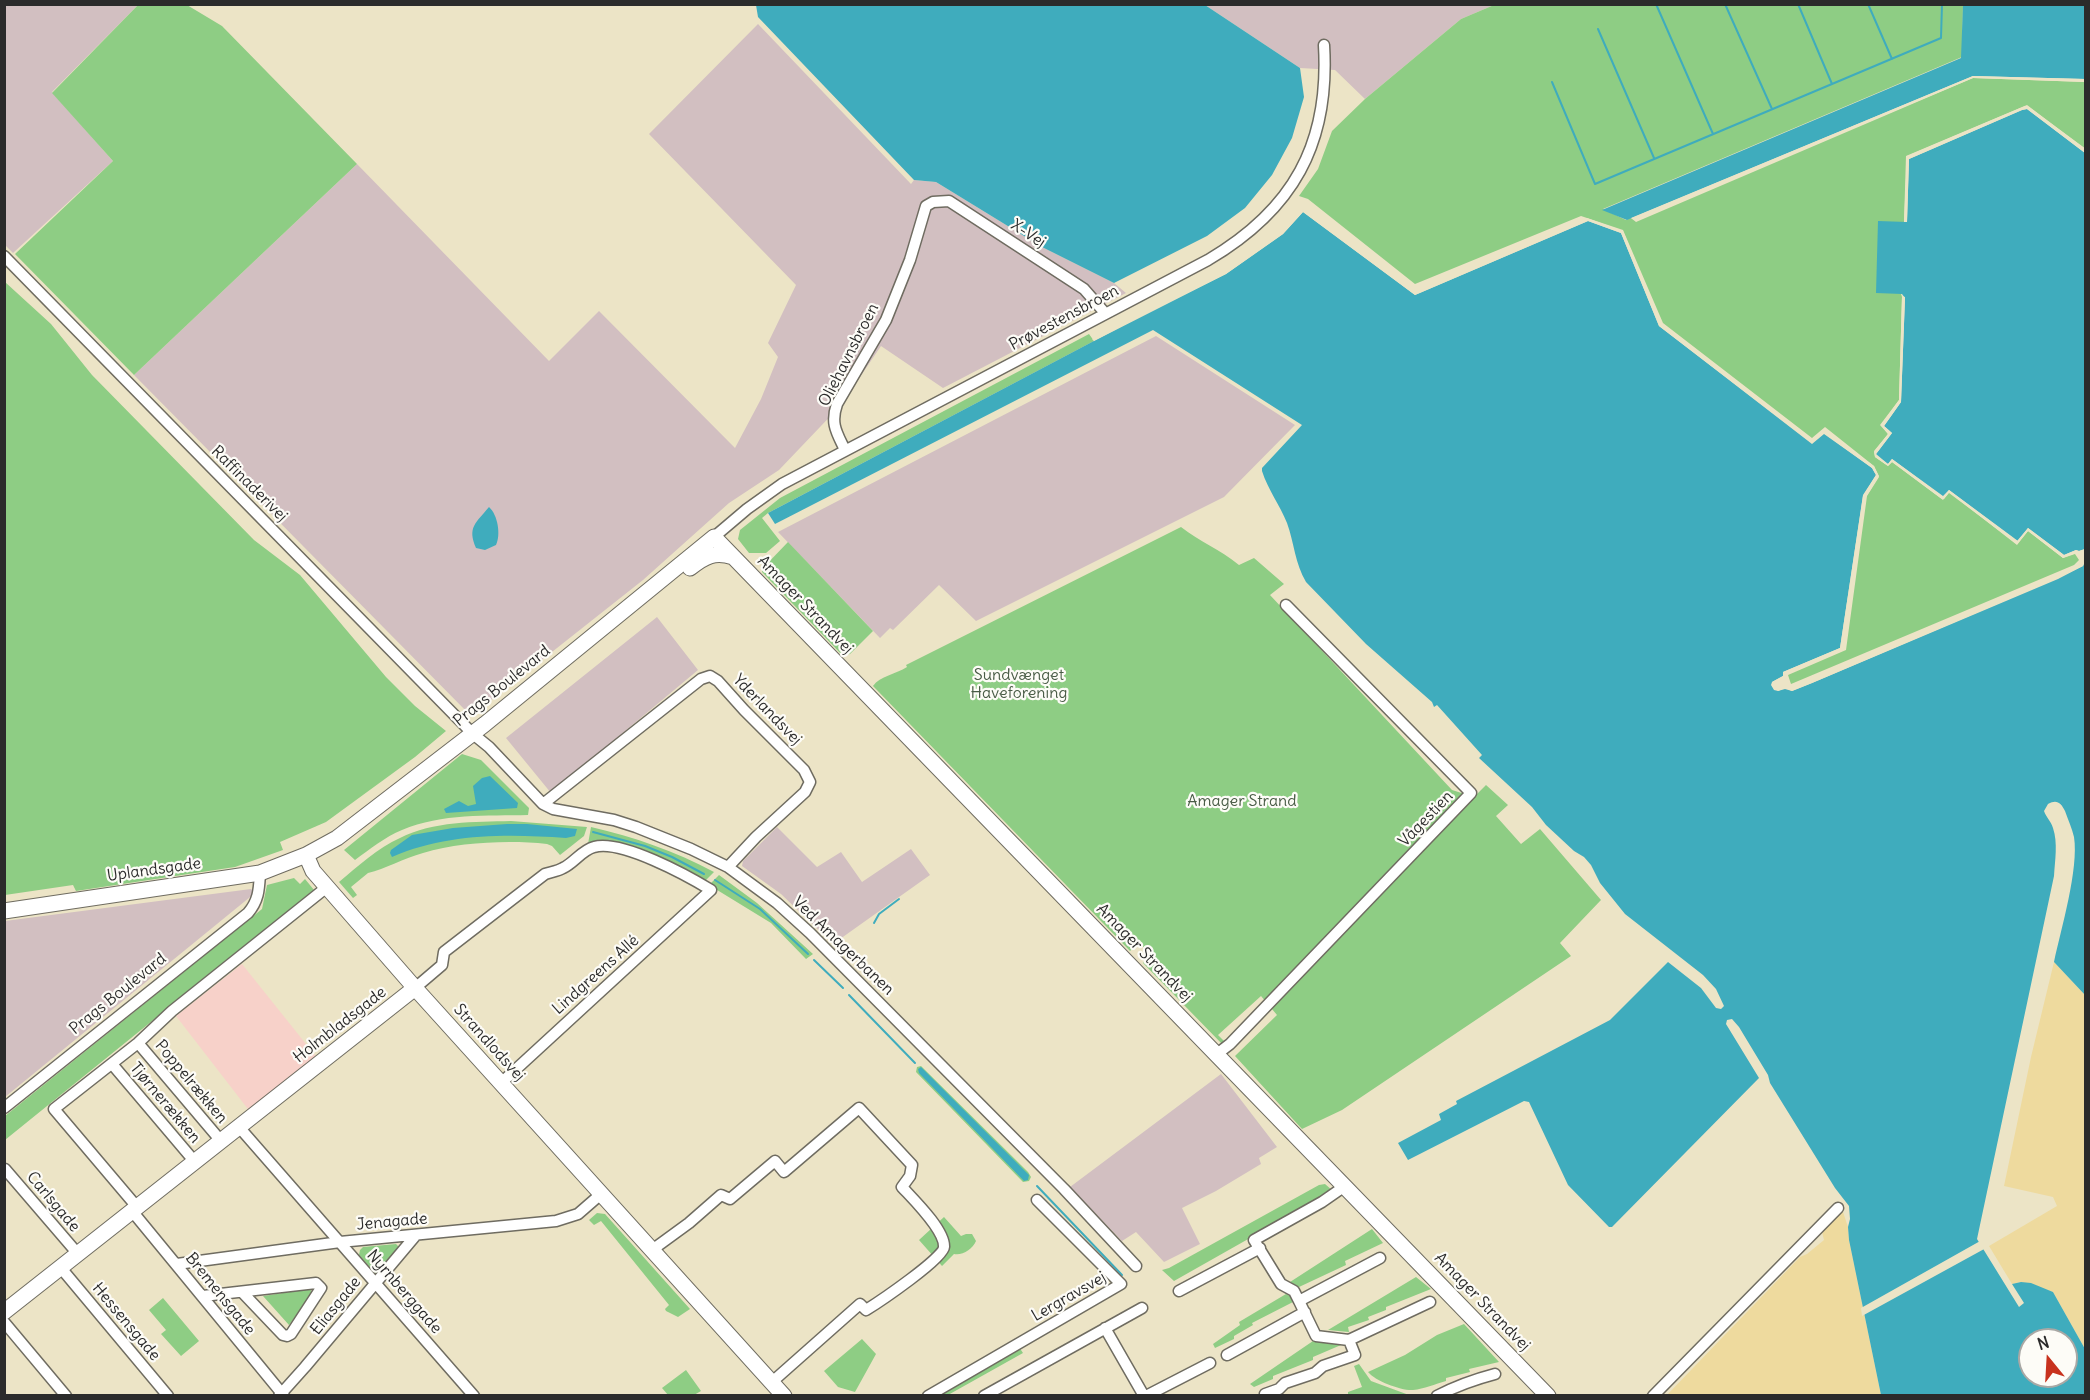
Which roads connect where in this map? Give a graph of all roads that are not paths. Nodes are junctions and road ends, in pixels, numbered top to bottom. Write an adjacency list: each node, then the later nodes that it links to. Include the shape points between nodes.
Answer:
1 (1324, 45): 4 (street, Prøvestensbroen, via 1324,91 1317,129 1294,182 1277,206 1233,245)
2 (926, 206): 4 (street, X-Vej, via 949,201 1084,288); 5 (street, Oliehavnsbroen, via 886,320 833,416)
3 (4, 256): 10 (street, Raffinaderivej)
4 (1105, 313): 5 (street, Prøvestensbroen)
5 (845, 450): 6 (street, Prøvestensbroen, via 782,484)
6 (714, 537): 7 (street, Amager Strandvej); 8 (street, Prags Boulevard)
7 (734, 557): 8 (street, via 710,555 664,588); 20 (street, Amager Strandvej)
8 (644, 594): 10 (street, Prags Boulevard)
9 (1286, 605): 20 (street, Vågestien, via 1471,793)
10 (472, 734): 11 (street); 12 (street, Prags Boulevard, via 337,838)
11 (543, 804): 13 (street, Ved Amagerbanen, via 636,826); 13 (street, Yderlandsvej, via 701,679 710,676 804,770 810,782 805,792)
12 (306, 855): 14 (street, Uplandsgade); 15 (street, Strandlodsvej)
13 (728, 867): 40 (street, Ved Amagerbanen, via 810,933)
14 (260, 873): 17 (street, Uplandsgade); 23 (street, Prags Boulevard, via 256,903 248,913)
15 (327, 887): 18 (street, Strandlodsvej); 19 (street)
16 (711, 891): 18 (street, Holmbladsgade, via 684,873 638,854 605,845 592,847 564,868 545,874 444,952 442,965); 22 (street, Lindgreens Allé)
17 (4, 910)
18 (415, 988): 22 (street, Strandlodsvej); 24 (street, Holmbladsgade)
19 (138, 1042): 21 (street); 25 (street, Poppelrækken)
20 (1217, 1054): 28 (street, Amager Strandvej)
21 (112, 1064): 26 (street, Tjørnerækken); 32 (street, Bremensgade, via 54,1109)
22 (501, 1083): 29 (street, Strandlodsvej)
23 (4, 1108)
24 (239, 1127): 25 (street, Holmbladsgade); 34 (street, Nyrnberggade)
25 (221, 1141): 26 (street, Holmbladsgade)
26 (195, 1162): 32 (street, Holmbladsgade)
27 (5, 1168): 37 (street, Carlsgade)
28 (1345, 1186): 35 (street, via 1254,1240); 68 (street, Amager Strandvej)
29 (601, 1194): 33 (street, Jenagade, via 578,1214 556,1221); 36 (street, Strandlodsvej)
30 (1037, 1200): 64 (street, Lergravsvej, via 1121,1284)
31 (1838, 1208): 69 (street)
32 (135, 1209): 37 (street, Holmbladsgade); 39 (street, Bremensgade)
33 (416, 1235): 34 (street, Jenagade); 42 (street, Eliasgade)
34 (340, 1242): 39 (street, Jenagade); 42 (street, Nyrnberggade)
35 (1260, 1248): 43 (street); 46 (street, via 1281,1284 1294,1291)
36 (652, 1250): 57 (street, Strandlodsvej); 57 (street, via 721,1196 730,1199 775,1161 784,1172 859,1108 912,1165 903,1187 936,1226 944,1244 942,1252 866,1310 860,1304)
37 (78, 1254): 41 (street, Holmbladsgade)
38 (1380, 1258): 46 (street)
39 (177, 1264): 45 (street, Bremensgade)
40 (1136, 1266)
41 (61, 1268): 49 (street, Holmbladsgade); 61 (street, Hessensgade)
42 (375, 1282): 58 (street, Eliasgade); 62 (street, Nyrnberggade)
43 (1179, 1291)
44 (242, 1292): 44 (street, via 287,1336 321,1288 316,1283); 45 (street)
45 (203, 1296): 58 (street, Bremensgade)
46 (1299, 1301): 50 (street)
47 (1430, 1302): 53 (street)
48 (1142, 1308): 52 (street)
49 (4, 1312)
50 (1305, 1312): 53 (street, via 1316,1336); 54 (street)
51 (4, 1322): 60 (street)
52 (1105, 1328): 65 (street); 66 (street)
53 (1350, 1340): 59 (street, via 1355,1355)
54 (1227, 1355)
55 (1210, 1363): 66 (street)
56 (1495, 1374): 67 (street)
57 (772, 1382): 63 (street, Strandlodsvej)
58 (282, 1394)
59 (1265, 1394)
60 (66, 1395)
61 (168, 1395)
62 (474, 1395)
63 (784, 1395)
64 (928, 1395)
65 (984, 1395)
66 (1145, 1395)
67 (1437, 1395)
68 (1548, 1395)
69 (1653, 1395)

